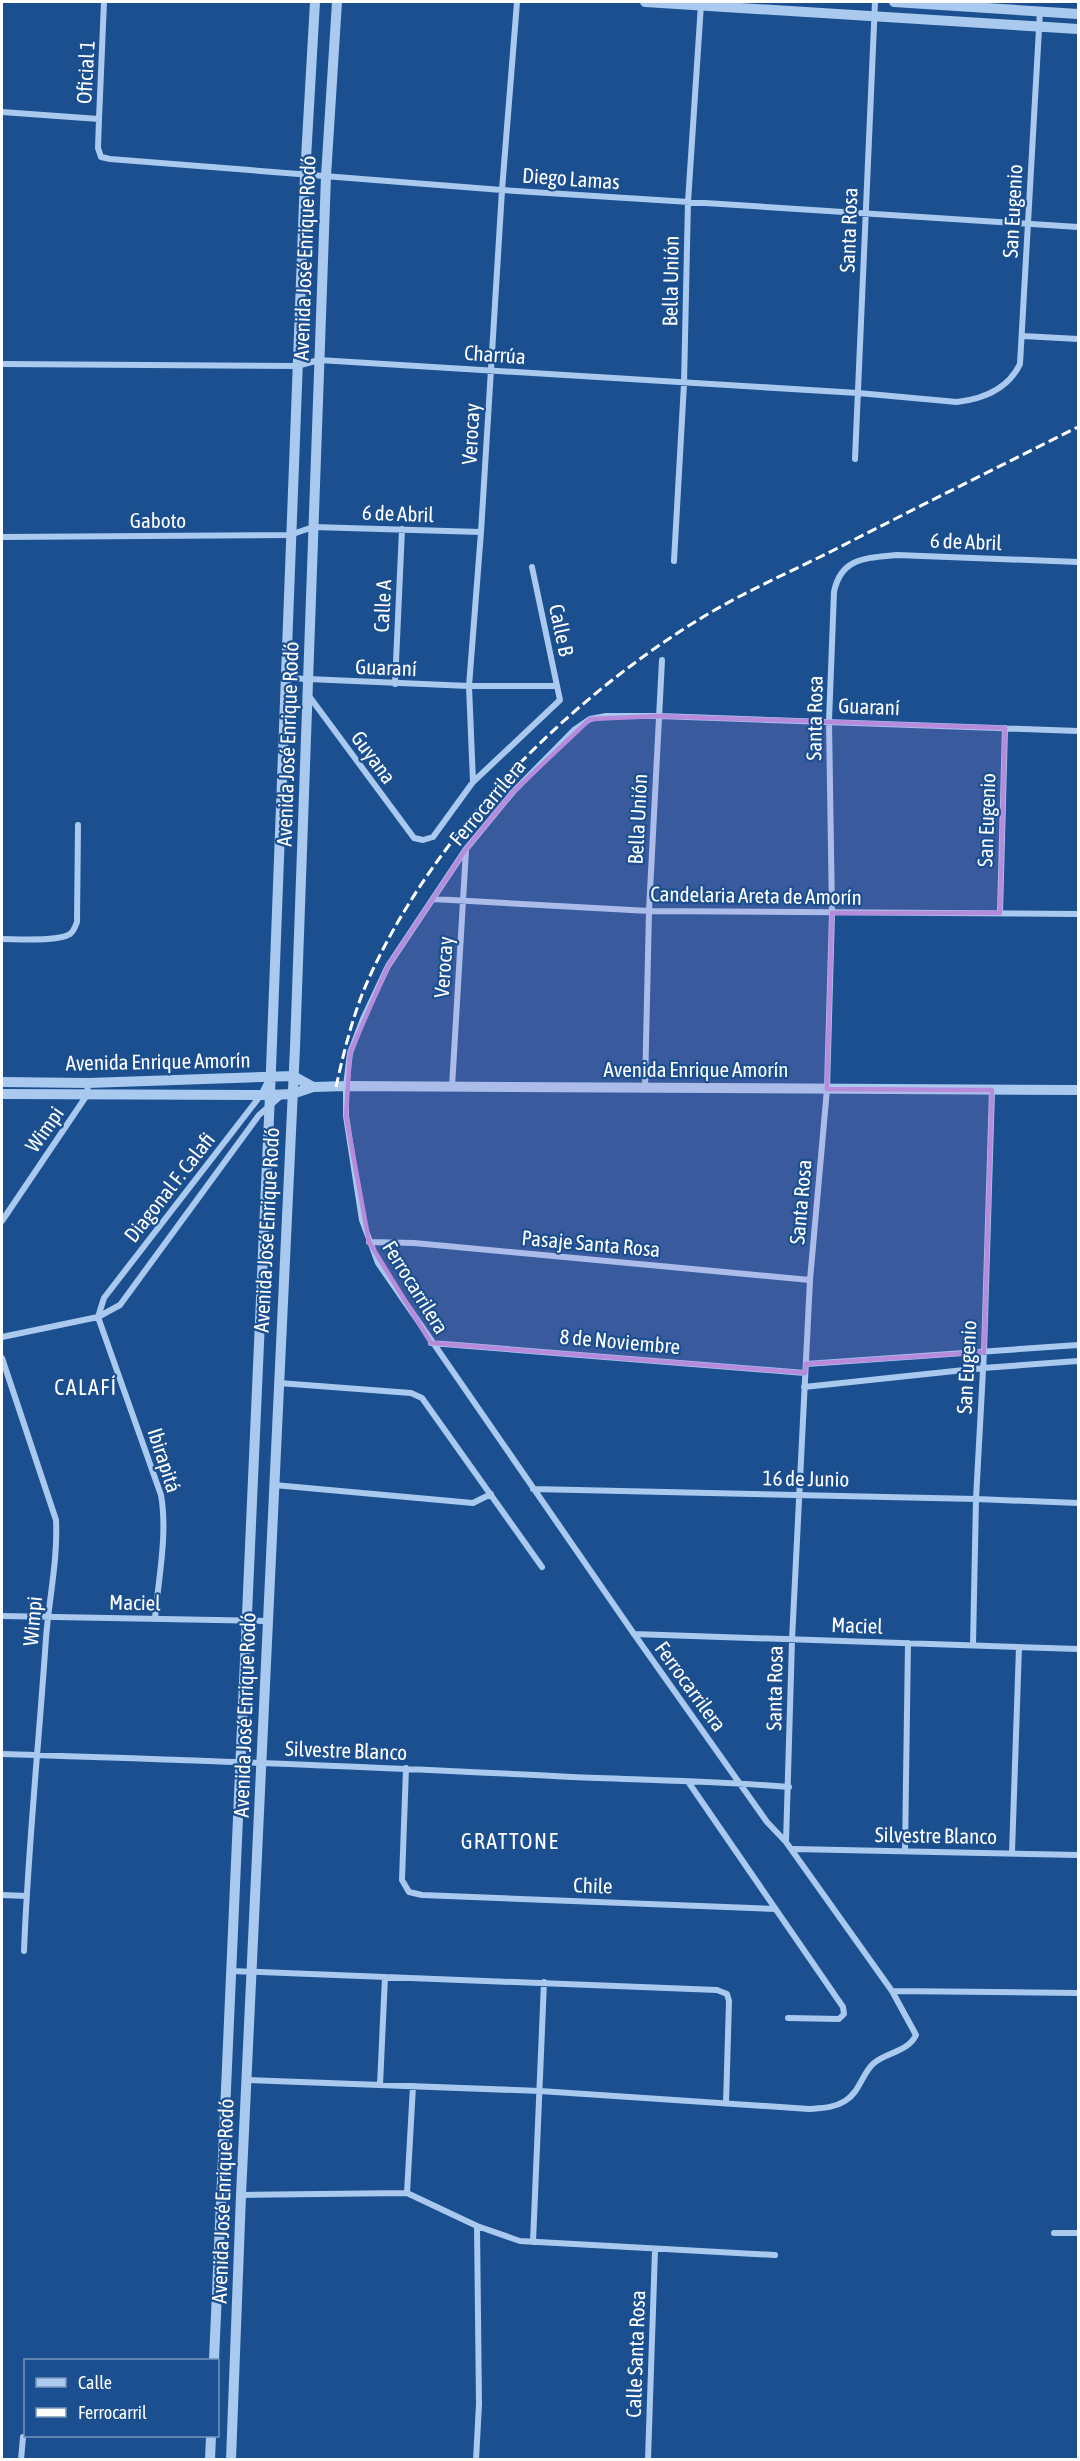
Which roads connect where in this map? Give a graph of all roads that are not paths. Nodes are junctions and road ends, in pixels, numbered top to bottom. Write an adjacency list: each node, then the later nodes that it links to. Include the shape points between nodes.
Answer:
1 (105, 2): 15 (street, Oficial 1)
2 (315, 2): 16 (street, Avenida José Enrique Rodó)
3 (337, 2): 17 (street, Avenida José Enrique Rodó)
4 (517, 2): 18 (street, Verocay)
5 (645, 2): 8 (street)
6 (875, 2): 11 (street, Santa Rosa)
7 (894, 2): 9 (street)
8 (701, 3): 11 (street); 19 (street, Bella Unión)
9 (1040, 11): 10 (street); 12 (street, San Eugenio)
10 (1078, 14)
11 (873, 16): 12 (street); 20 (street, Santa Rosa)
12 (1039, 27): 13 (street); 21 (street, San Eugenio)
13 (1078, 29)
14 (2, 112): 15 (street, Oficial 1)
15 (99, 119): 16 (street, Diego Lamas, via 101,157)
16 (305, 176): 17 (street, Diego Lamas); 27 (street, Avenida José Enrique Rodó)
17 (326, 176): 18 (street, Diego Lamas); 25 (street, Avenida José Enrique Rodó)
18 (502, 190): 19 (street, Diego Lamas); 28 (street, Verocay)
19 (688, 202): 20 (street, Diego Lamas); 29 (street, Bella Unión)
20 (865, 213): 21 (street, Diego Lamas); 30 (street, Santa Rosa)
21 (1027, 223): 22 (street, Diego Lamas); 23 (street, San Eugenio)
22 (1078, 227)
23 (1023, 336): 24 (street); 31 (street, San Eugenio, via 1020,364 1014,377)
24 (1078, 339)
25 (319, 360): 27 (street, Charrúa); 28 (street, Charrúa); 33 (street, Avenida José Enrique Rodó)
26 (2, 364): 27 (street, Charrúa)
27 (297, 366): 36 (street, Avenida José Enrique Rodó)
28 (490, 370): 29 (street, Charrúa); 35 (street, Verocay)
29 (684, 384): 30 (street, Charrúa); 38 (street, Bella Unión)
30 (858, 393): 31 (street, Charrúa, via 957,402); 32 (street, Santa Rosa)
31 (985, 395)
32 (855, 459)
33 (313, 526): 34 (street, 6 de Abril); 36 (street, Gaboto); 44 (street, Avenida José Enrique Rodó)
34 (402, 529): 35 (street, 6 de Abril); 45 (street, Calle A)
35 (481, 532): 46 (street, Verocay)
36 (290, 536): 37 (street, Gaboto); 43 (street, Avenida José Enrique Rodó)
37 (2, 537)
38 (674, 561)
39 (1078, 561): 40 (street, 6 de Abril, via 897,555)
40 (854, 562): 50 (street, Santa Rosa, via 837,578 834,592)
41 (532, 567): 47 (street, Calle B)
42 (662, 660): 49 (street, Bella Unión)
43 (285, 678): 44 (street, Guaraní); 64 (street, Avenida José Enrique Rodó)
44 (309, 680): 45 (street, Guaraní); 48 (street, Avenida José Enrique Rodó)
45 (395, 684): 46 (street, Guaraní)
46 (469, 686): 47 (street, Guaraní); 53 (street, Verocay)
47 (557, 686): 53 (street, Calle B, via 560,700)
48 (309, 696): 53 (street, Guyana, via 414,838 433,837); 63 (street, Avenida José Enrique Rodó)
49 (659, 716): 50 (street, Guaraní); 55 (street, Ferrocarrilera, via 606,716 590,719 574,730 513,792); 58 (street, Bella Unión)
50 (829, 721): 51 (street, Guaraní); 59 (street, Santa Rosa)
51 (1005, 728): 52 (street, Guaraní); 60 (street, San Eugenio)
52 (1078, 731)
53 (473, 782)
54 (78, 825): 62 (street, via 74,930 58,938)
55 (466, 849): 56 (street, Ferrocarrilera); 57 (street, Verocay)
56 (433, 899): 57 (street, Candelaria Areta de Amorín); 67 (street, Ferrocarrilera, via 388,966 363,1019 350,1053)
57 (464, 899): 58 (street, Candelaria Areta de Amorín); 69 (street, Verocay)
58 (649, 911): 59 (street, Candelaria Areta de Amorín); 70 (street, Bella Unión)
59 (832, 913): 60 (street, Candelaria Areta de Amorín); 71 (street, Santa Rosa)
60 (1000, 913): 61 (street, Candelaria Areta de Amorín)
61 (1078, 914)
62 (2, 939)
63 (293, 1077): 64 (street, Avenida Enrique Amorín); 68 (street, Avenida Enrique Amorín); 75 (street, Avenida José Enrique Rodó)
64 (269, 1078): 66 (street, Avenida Enrique Amorín); 77 (street, Avenida José Enrique Rodó)
65 (2, 1082): 66 (street, Avenida Enrique Amorín)
66 (88, 1083): 76 (street, Wimpi)
67 (346, 1086): 68 (street, Avenida Enrique Amorín); 69 (street, Avenida Enrique Amorín); 79 (street, Ferrocarrilera, via 356,1188)
68 (313, 1087): 75 (street, Avenida Enrique Amorín)
69 (452, 1087): 70 (street, Avenida Enrique Amorín)
70 (645, 1088): 71 (street, Avenida Enrique Amorín)
71 (827, 1089): 72 (street, Avenida Enrique Amorín); 80 (street, Santa Rosa)
72 (992, 1090): 73 (street, Avenida Enrique Amorín); 85 (street, San Eugenio)
73 (1078, 1090)
74 (2, 1094): 76 (street, Avenida Enrique Amorín)
75 (288, 1094): 77 (street, Avenida Enrique Amorín); 91 (street, Avenida José Enrique Rodó)
76 (87, 1095): 77 (street, Avenida Enrique Amorín); 78 (street, Wimpi)
77 (266, 1098): 81 (street, Diagonal F. Calafi, via 104,1298); 81 (street, Diagonal F. Calafi, via 252,1124 120,1305); 103 (street, Avenida José Enrique Rodó)
78 (2, 1221)
79 (369, 1242): 80 (street, Pasaje Santa Rosa, via 414,1242); 83 (street, Ferrocarrilera, via 384,1273)
80 (810, 1280): 88 (street, Santa Rosa)
81 (98, 1317): 82 (street, Diagonal F. Calafi); 102 (street, Ibirapitá, via 161,1495)
82 (2, 1337)
83 (431, 1343): 90 (street, 8 de Noviembre); 94 (street, Ferrocarrilera)
84 (1078, 1345): 85 (street)
85 (984, 1352): 88 (street); 89 (street, San Eugenio)
86 (2, 1358): 101 (street, Wimpi, via 56,1520)
87 (1078, 1361): 89 (street)
88 (806, 1364): 90 (street, Santa Rosa)
89 (983, 1368): 92 (street); 97 (street, San Eugenio)
90 (805, 1373): 92 (street, Santa Rosa)
91 (279, 1383): 93 (street, Avenida José Enrique Rodó); 95 (street, via 411,1393 422,1398)
92 (804, 1387): 96 (street, Santa Rosa)
93 (274, 1485): 95 (street, via 473,1503); 104 (street, Avenida José Enrique Rodó)
94 (533, 1489): 96 (street, 16 de Junio); 105 (street, Ferrocarrilera)
95 (491, 1494): 99 (street)
96 (798, 1495): 97 (street, 16 de Junio); 106 (street, Santa Rosa)
97 (976, 1499): 98 (street, 16 de Junio); 108 (street, San Eugenio)
98 (1078, 1503)
99 (542, 1567)
100 (2, 1616): 101 (street, Maciel)
101 (48, 1617): 102 (street, Maciel); 112 (street, Wimpi)
102 (155, 1619): 103 (street, Maciel)
103 (246, 1620): 104 (street, Maciel); 113 (street, Avenida José Enrique Rodó)
104 (267, 1621): 114 (street, Avenida José Enrique Rodó)
105 (634, 1634): 106 (street, Maciel); 117 (street, Ferrocarrilera)
106 (792, 1640): 107 (street, Maciel); 118 (street, Santa Rosa)
107 (908, 1643): 108 (street, Maciel); 121 (street)
108 (973, 1645): 109 (street, Maciel)
109 (1019, 1647): 110 (street, Maciel); 122 (street)
110 (1078, 1649)
111 (2, 1754): 112 (street, Silvestre Blanco)
112 (38, 1755): 113 (street, Silvestre Blanco); 125 (street, Wimpi)
113 (240, 1763): 114 (street, Silvestre Blanco); 128 (street, Avenida José Enrique Rodó)
114 (261, 1763): 115 (street, Silvestre Blanco); 129 (street, Avenida José Enrique Rodó)
115 (406, 1768): 116 (street, Silvestre Blanco); 126 (street, Chile, via 402,1880 409,1892)
116 (689, 1783): 117 (street, Silvestre Blanco); 126 (street)
117 (740, 1783): 118 (street, Silvestre Blanco); 119 (street, Ferrocarrilera)
118 (789, 1787): 119 (street, Santa Rosa)
119 (786, 1842): 120 (street)
120 (793, 1849): 121 (street, Silvestre Blanco); 132 (street)
121 (905, 1851): 122 (street, Silvestre Blanco)
122 (1012, 1853): 123 (street, Silvestre Blanco)
123 (1078, 1855)
124 (2, 1895): 125 (street)
125 (26, 1896): 127 (street, Wimpi)
126 (775, 1909): 134 (street, via 843,2007 844,2014 839,2019)
127 (24, 1951)
128 (232, 1971): 129 (street); 141 (street, Avenida José Enrique Rodó)
129 (253, 1972): 130 (street); 135 (street, Avenida José Enrique Rodó)
130 (385, 1977): 131 (street); 136 (street)
131 (544, 1982): 138 (street); 139 (street, via 717,1990 727,1994)
132 (892, 1991): 133 (street); 139 (street, via 916,2035 902,2050 871,2065 848,2099 834,2106 809,2109)
133 (1078, 1993)
134 (788, 2018)
135 (247, 2080): 136 (street); 140 (street, Avenida José Enrique Rodó)
136 (380, 2085): 137 (street)
137 (413, 2086): 138 (street); 142 (street)
138 (540, 2091): 139 (street); 147 (street)
139 (726, 2104)
140 (243, 2151): 141 (street); 143 (street, Avenida José Enrique Rodó)
141 (223, 2153): 151 (street, Avenida José Enrique Rodó)
142 (407, 2193): 143 (street); 144 (street)
143 (241, 2194): 150 (street, Avenida José Enrique Rodó)
144 (477, 2226): 147 (street); 158 (street)
145 (1054, 2233): 146 (street)
146 (1078, 2233)
147 (533, 2242): 148 (street)
148 (655, 2250): 149 (street); 159 (street, Calle Santa Rosa)
149 (776, 2255)
150 (236, 2327): 151 (street); 157 (street, Avenida José Enrique Rodó)
151 (216, 2328): 152 (street, Avenida José Enrique Rodó)
152 (214, 2359)
153 (23, 2437): 155 (street)
154 (211, 2437): 156 (street)
155 (21, 2460)
156 (210, 2460)
157 (231, 2460)
158 (476, 2460)
159 (648, 2460)

